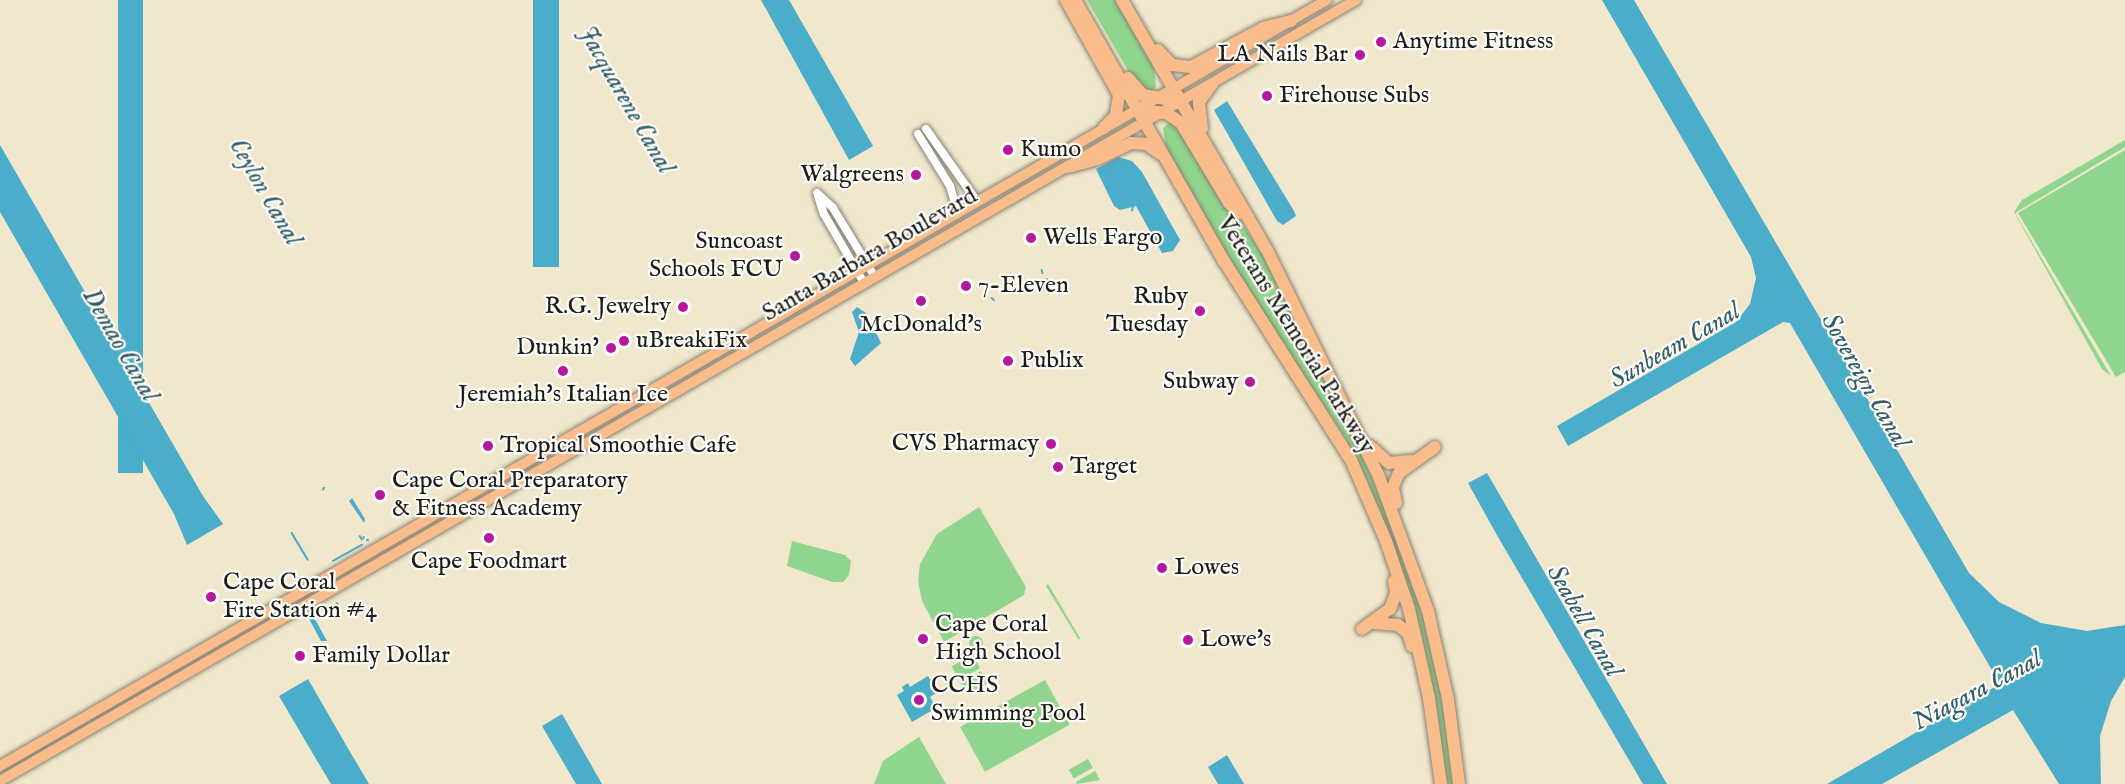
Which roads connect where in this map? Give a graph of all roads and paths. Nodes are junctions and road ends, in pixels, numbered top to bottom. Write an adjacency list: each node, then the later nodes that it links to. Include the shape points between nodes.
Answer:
1 (1066, 0): 16 (highway, via 1119,95 1116,115)
2 (1076, 0): 13 (highway, Veterans Memorial Parkway)
3 (1083, 0): 11 (highway, via 1134,87)
4 (1122, 0): 10 (highway, Veterans Memorial Parkway)
5 (1129, 0): 8 (highway, via 1161,55 1180,68 1194,66 1263,28)
6 (1327, 0): 8 (main road, Santa Barbara Boulevard)
7 (1356, 0): 9 (main road, Santa Barbara Boulevard)
8 (1291, 21): 10 (main road, Santa Barbara Boulevard)
9 (1212, 84): 12 (main road, Santa Barbara Boulevard); 24 (highway, via 1199,102 1199,121 1257,222)
10 (1173, 88): 11 (main road, Santa Barbara Boulevard); 12 (highway, Veterans Memorial Parkway)
11 (1155, 99): 12 (highway); 13 (main road, Santa Barbara Boulevard)
12 (1181, 102): 14 (main road, Santa Barbara Boulevard); 23 (highway, Veterans Memorial Parkway)
13 (1138, 109): 14 (highway); 15 (highway, Veterans Memorial Parkway); 16 (main road, Santa Barbara Boulevard)
14 (1163, 113): 15 (main road, Santa Barbara Boulevard); 23 (highway, via 1184,126 1229,203)
15 (1145, 123): 17 (highway, Veterans Memorial Parkway); 19 (main road, Santa Barbara Boulevard)
16 (1104, 128): 18 (main road, Santa Barbara Boulevard)
17 (1164, 156): 19 (highway, via 1146,144 1131,142 1097,159); 30 (highway, Veterans Memorial Parkway, via 1241,288)
18 (1040, 165): 20 (main road, Santa Barbara Boulevard); 22 (main road, via 1027,179 974,208)
19 (1068, 167): 22 (main road, Santa Barbara Boulevard)
20 (976, 200): 21 (main road, Santa Barbara Boulevard); 21 (street, via 922,132 958,202)
21 (957, 211): 25 (main road, Santa Barbara Boulevard)
22 (969, 223): 28 (main road, Santa Barbara Boulevard)
23 (1252, 225): 24 (highway, Veterans Memorial Parkway)
24 (1261, 240): 26 (highway, Veterans Memorial Parkway)
25 (867, 264): 27 (main road, Santa Barbara Boulevard); 27 (street, via 833,208 817,193 824,214); 28 (street)
26 (1276, 268): 32 (highway, via 1290,283 1371,449 1389,463); 33 (highway, Veterans Memorial Parkway, via 1379,477)
27 (857, 270): 29 (street); 34 (main road, Santa Barbara Boulevard)
28 (875, 277): 29 (main road, Santa Barbara Boulevard)
29 (864, 283): 37 (main road, Santa Barbara Boulevard)
30 (1336, 432): 38 (highway, via 1395,586 1390,609 1366,627 1391,623 1408,633 1423,694); 39 (highway, Veterans Memorial Parkway, via 1374,511 1409,609 1429,698)
31 (1435, 447): 32 (highway)
32 (1411, 461): 33 (highway, via 1398,473 1393,494 1428,590)
33 (1428, 611): 40 (highway, Veterans Memorial Parkway, via 1448,699)
34 (59, 732): 35 (main road, Santa Barbara Boulevard); 36 (main road, via 44,747)
35 (0, 766)
36 (0, 772)
37 (0, 781)
38 (1436, 784)
39 (1441, 784)
40 (1459, 784)

